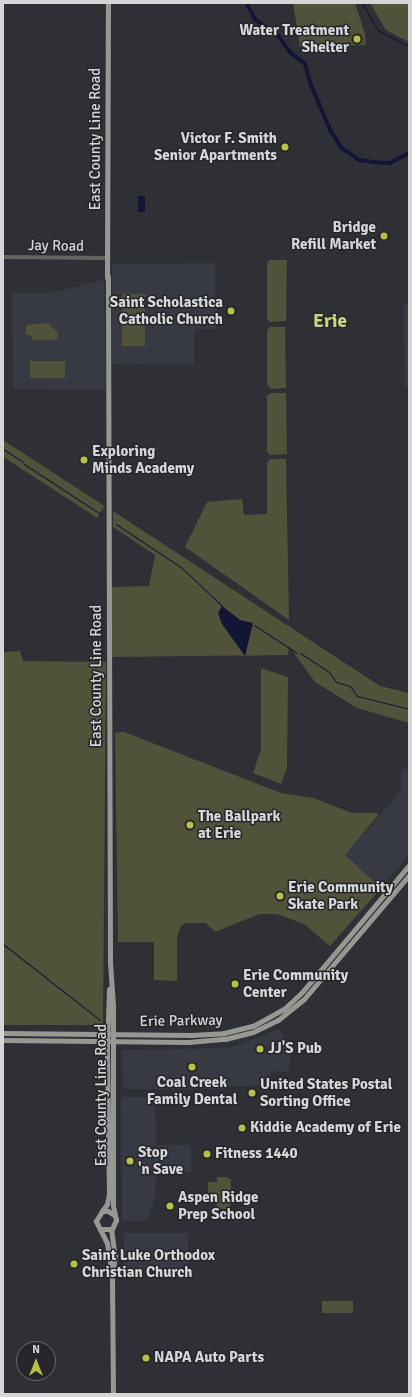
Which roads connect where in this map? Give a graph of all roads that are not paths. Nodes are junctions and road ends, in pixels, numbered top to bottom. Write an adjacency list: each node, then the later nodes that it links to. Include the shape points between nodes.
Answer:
1 (108, 3): 3 (main road, East County Line Road)
2 (3, 257): 3 (street, Jay Road)
3 (108, 258): 6 (main road, East County Line Road)
4 (409, 865): 9 (main road, Erie Parkway, via 303,991 273,1016 245,1028 217,1034)
5 (409, 875): 12 (main road, Erie Parkway, via 304,999 271,1024 237,1037 215,1040)
6 (110, 976): 8 (main road, East County Line Road); 9 (main road, East County Line Road)
7 (3, 1033): 8 (main road, Erie Parkway)
8 (107, 1034): 9 (main road, Erie Parkway); 11 (main road, East County Line Road)
9 (113, 1034): 12 (main road, East County Line Road)
10 (3, 1040): 11 (main road, Erie Parkway)
11 (107, 1041): 12 (main road, Erie Parkway); 13 (main road, East County Line Road, via 109,1194)
12 (113, 1041): 14 (main road, East County Line Road)
13 (102, 1211): 14 (main road); 15 (main road, via 96,1219)
14 (114, 1215): 16 (main road, via 116,1222)
15 (100, 1229): 16 (main road); 17 (main road, via 107,1243)
16 (111, 1230): 17 (main road, via 115,1256)
17 (112, 1275): 18 (main road)
18 (113, 1394)

